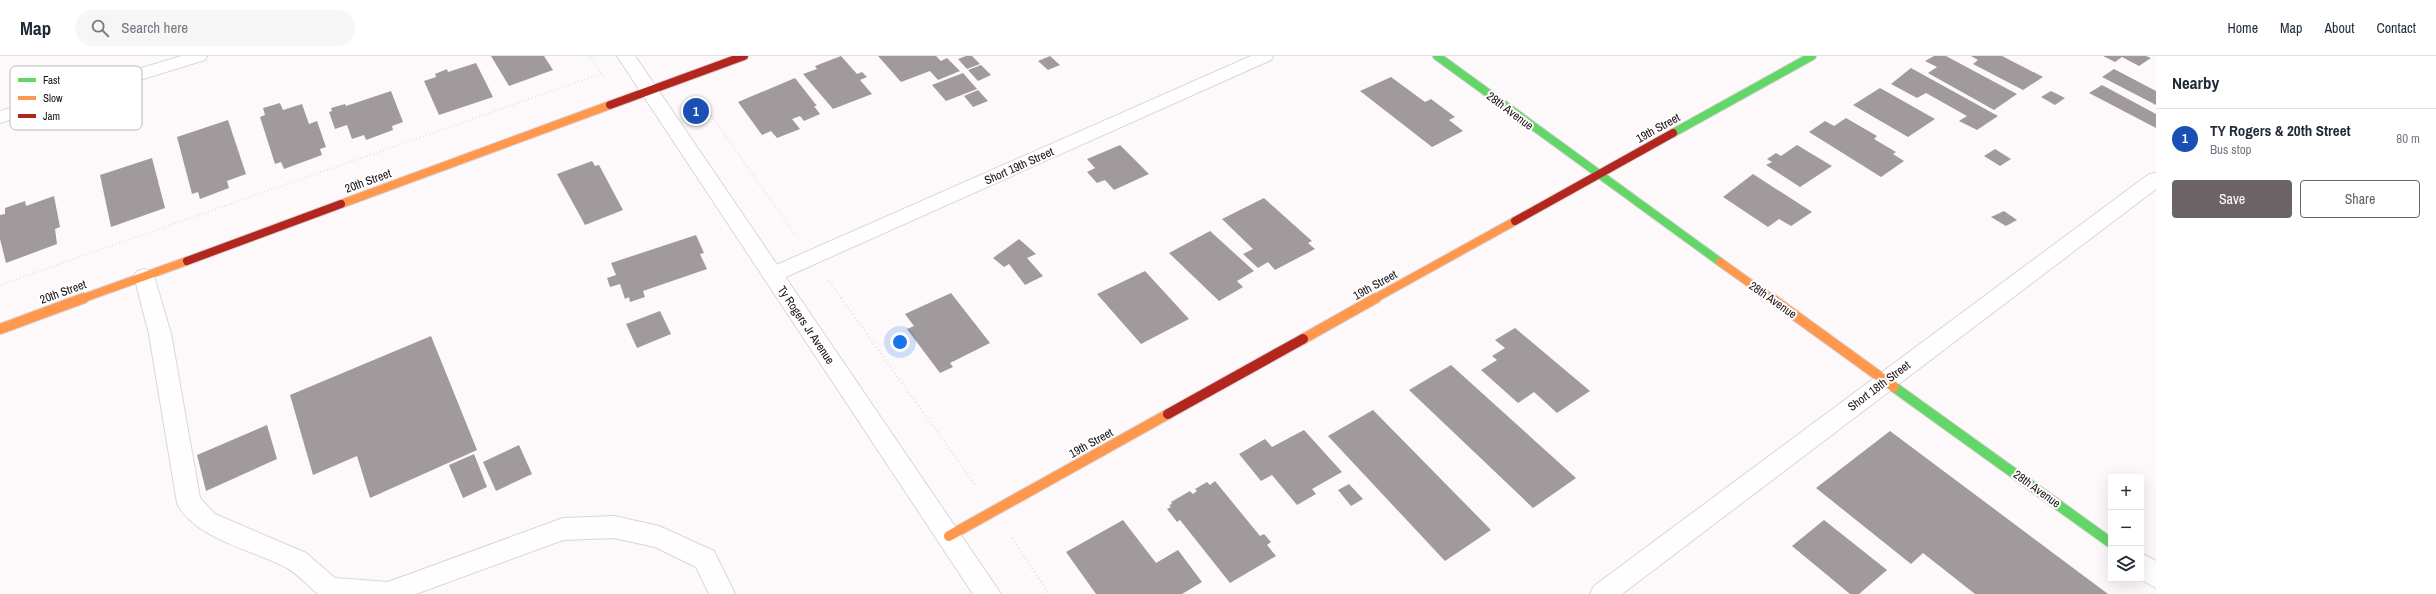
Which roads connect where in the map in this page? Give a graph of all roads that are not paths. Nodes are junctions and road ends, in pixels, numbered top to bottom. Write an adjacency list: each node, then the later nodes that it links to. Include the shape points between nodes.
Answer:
1 (199, 56): 7 (lane)
2 (744, 56): 8 (street, 20th Street)
3 (1265, 56): 13 (lane, Short 19th Street)
4 (1437, 56): 11 (street, 28th Avenue)
5 (1812, 56): 11 (street, 19th Street)
6 (628, 59): 8 (street, Ty Rogers Jr Avenue)
7 (142, 73)
8 (649, 90): 13 (street, Ty Rogers Jr Avenue); 14 (street, 20th Street)
9 (10, 114): 10 (lane)
10 (0, 117)
11 (1597, 176): 16 (street, 28th Avenue); 17 (street, 19th Street)
12 (2156, 178): 16 (lane, Short 18th Street)
13 (772, 275): 17 (street, Ty Rogers Jr Avenue)
14 (144, 276): 15 (street, 20th Street); 21 (lane, via 160,334 189,503 207,521 297,561 330,589)
15 (0, 328)
16 (1887, 380): 18 (street, 28th Avenue); 24 (lane, Short 18th Street)
17 (949, 536): 23 (street, Ty Rogers Jr Avenue)
18 (2108, 541)
19 (2144, 567): 20 (street)
20 (2156, 576)
21 (362, 593): 22 (lane, via 388,593 563,529 614,527 659,537 705,559)
22 (722, 594)
23 (988, 594)
24 (1603, 594)

